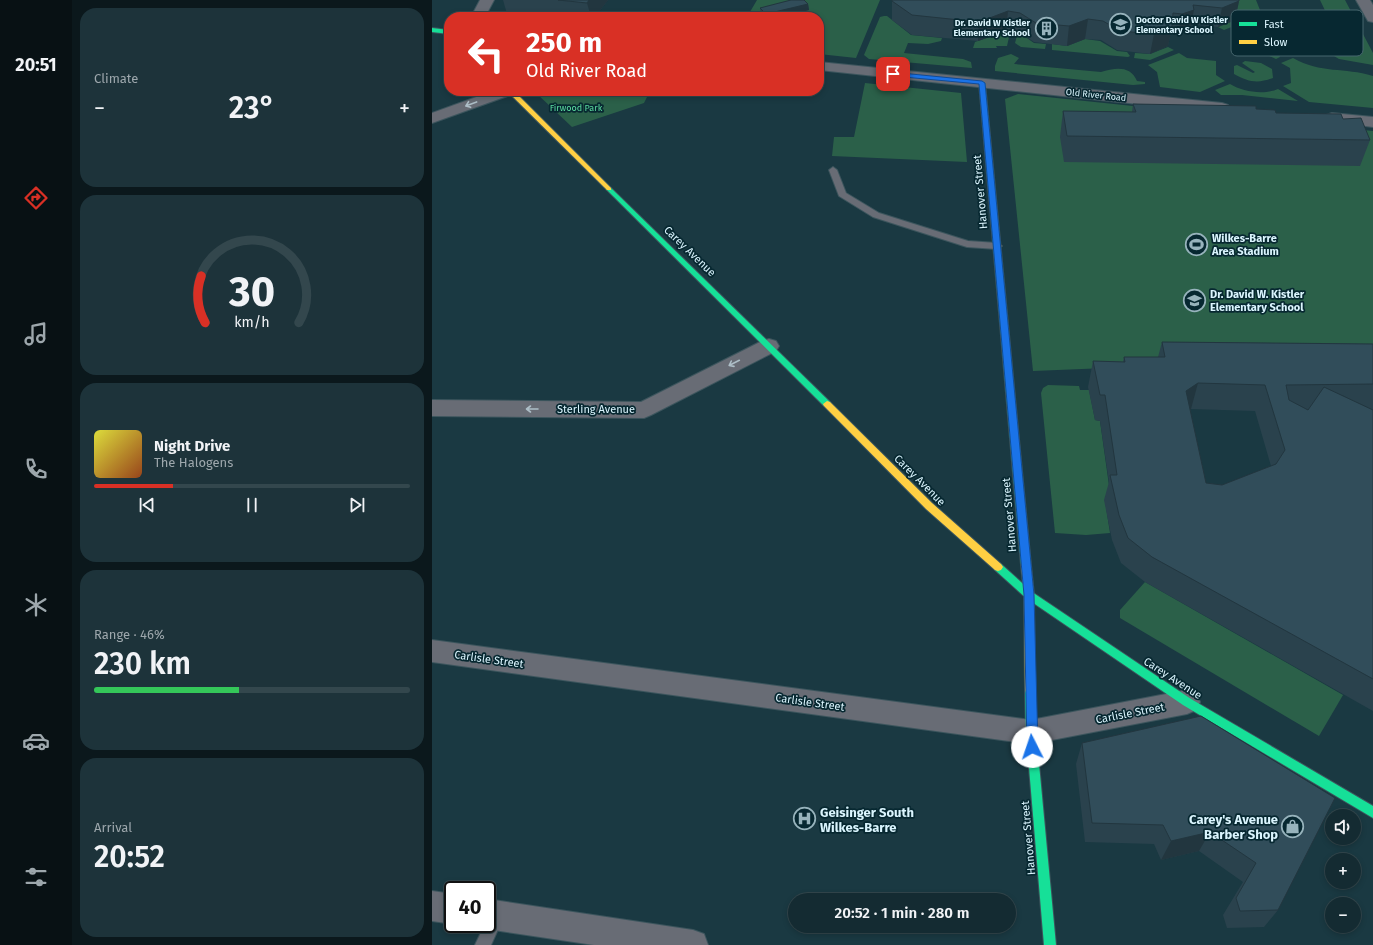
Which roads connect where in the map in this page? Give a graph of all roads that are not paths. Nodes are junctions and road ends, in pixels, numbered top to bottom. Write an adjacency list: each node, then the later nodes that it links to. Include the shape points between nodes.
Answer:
1 (487, 0): 3 (street)
2 (1363, 0): 4 (street)
3 (481, 12)
4 (1373, 18)
5 (432, 30): 6 (main road)
6 (444, 31)
7 (824, 67): 8 (street, Old River Road)
8 (982, 83): 11 (street, Old River Road); 16 (main road, Hanover Street)
9 (495, 96): 13 (street, one-way to 13)
10 (514, 96): 17 (main road, Carey Avenue)
11 (1235, 109)
12 (1319, 117): 14 (street)
13 (432, 118)
14 (1373, 122)
15 (833, 170): 16 (lane, via 842,194 876,215 967,244)
16 (997, 246): 19 (main road, Hanover Street)
17 (769, 346): 18 (street, Sterling Avenue, one-way to 18, via 644,410); 19 (main road, Carey Avenue, via 928,506)
18 (432, 408)
19 (1029, 595): 21 (main road, Carey Avenue); 22 (main road, Hanover Street)
20 (432, 651): 22 (street, Carlisle Street)
21 (1187, 702): 22 (street, Carlisle Street); 23 (main road, Carey Avenue)
22 (1031, 732): 30 (main road, Hanover Street)
23 (1373, 812)
24 (432, 906): 25 (street)
25 (444, 908)
26 (496, 916): 29 (street)
27 (487, 933): 28 (lane)
28 (483, 945)
29 (693, 945)
30 (1050, 945)

